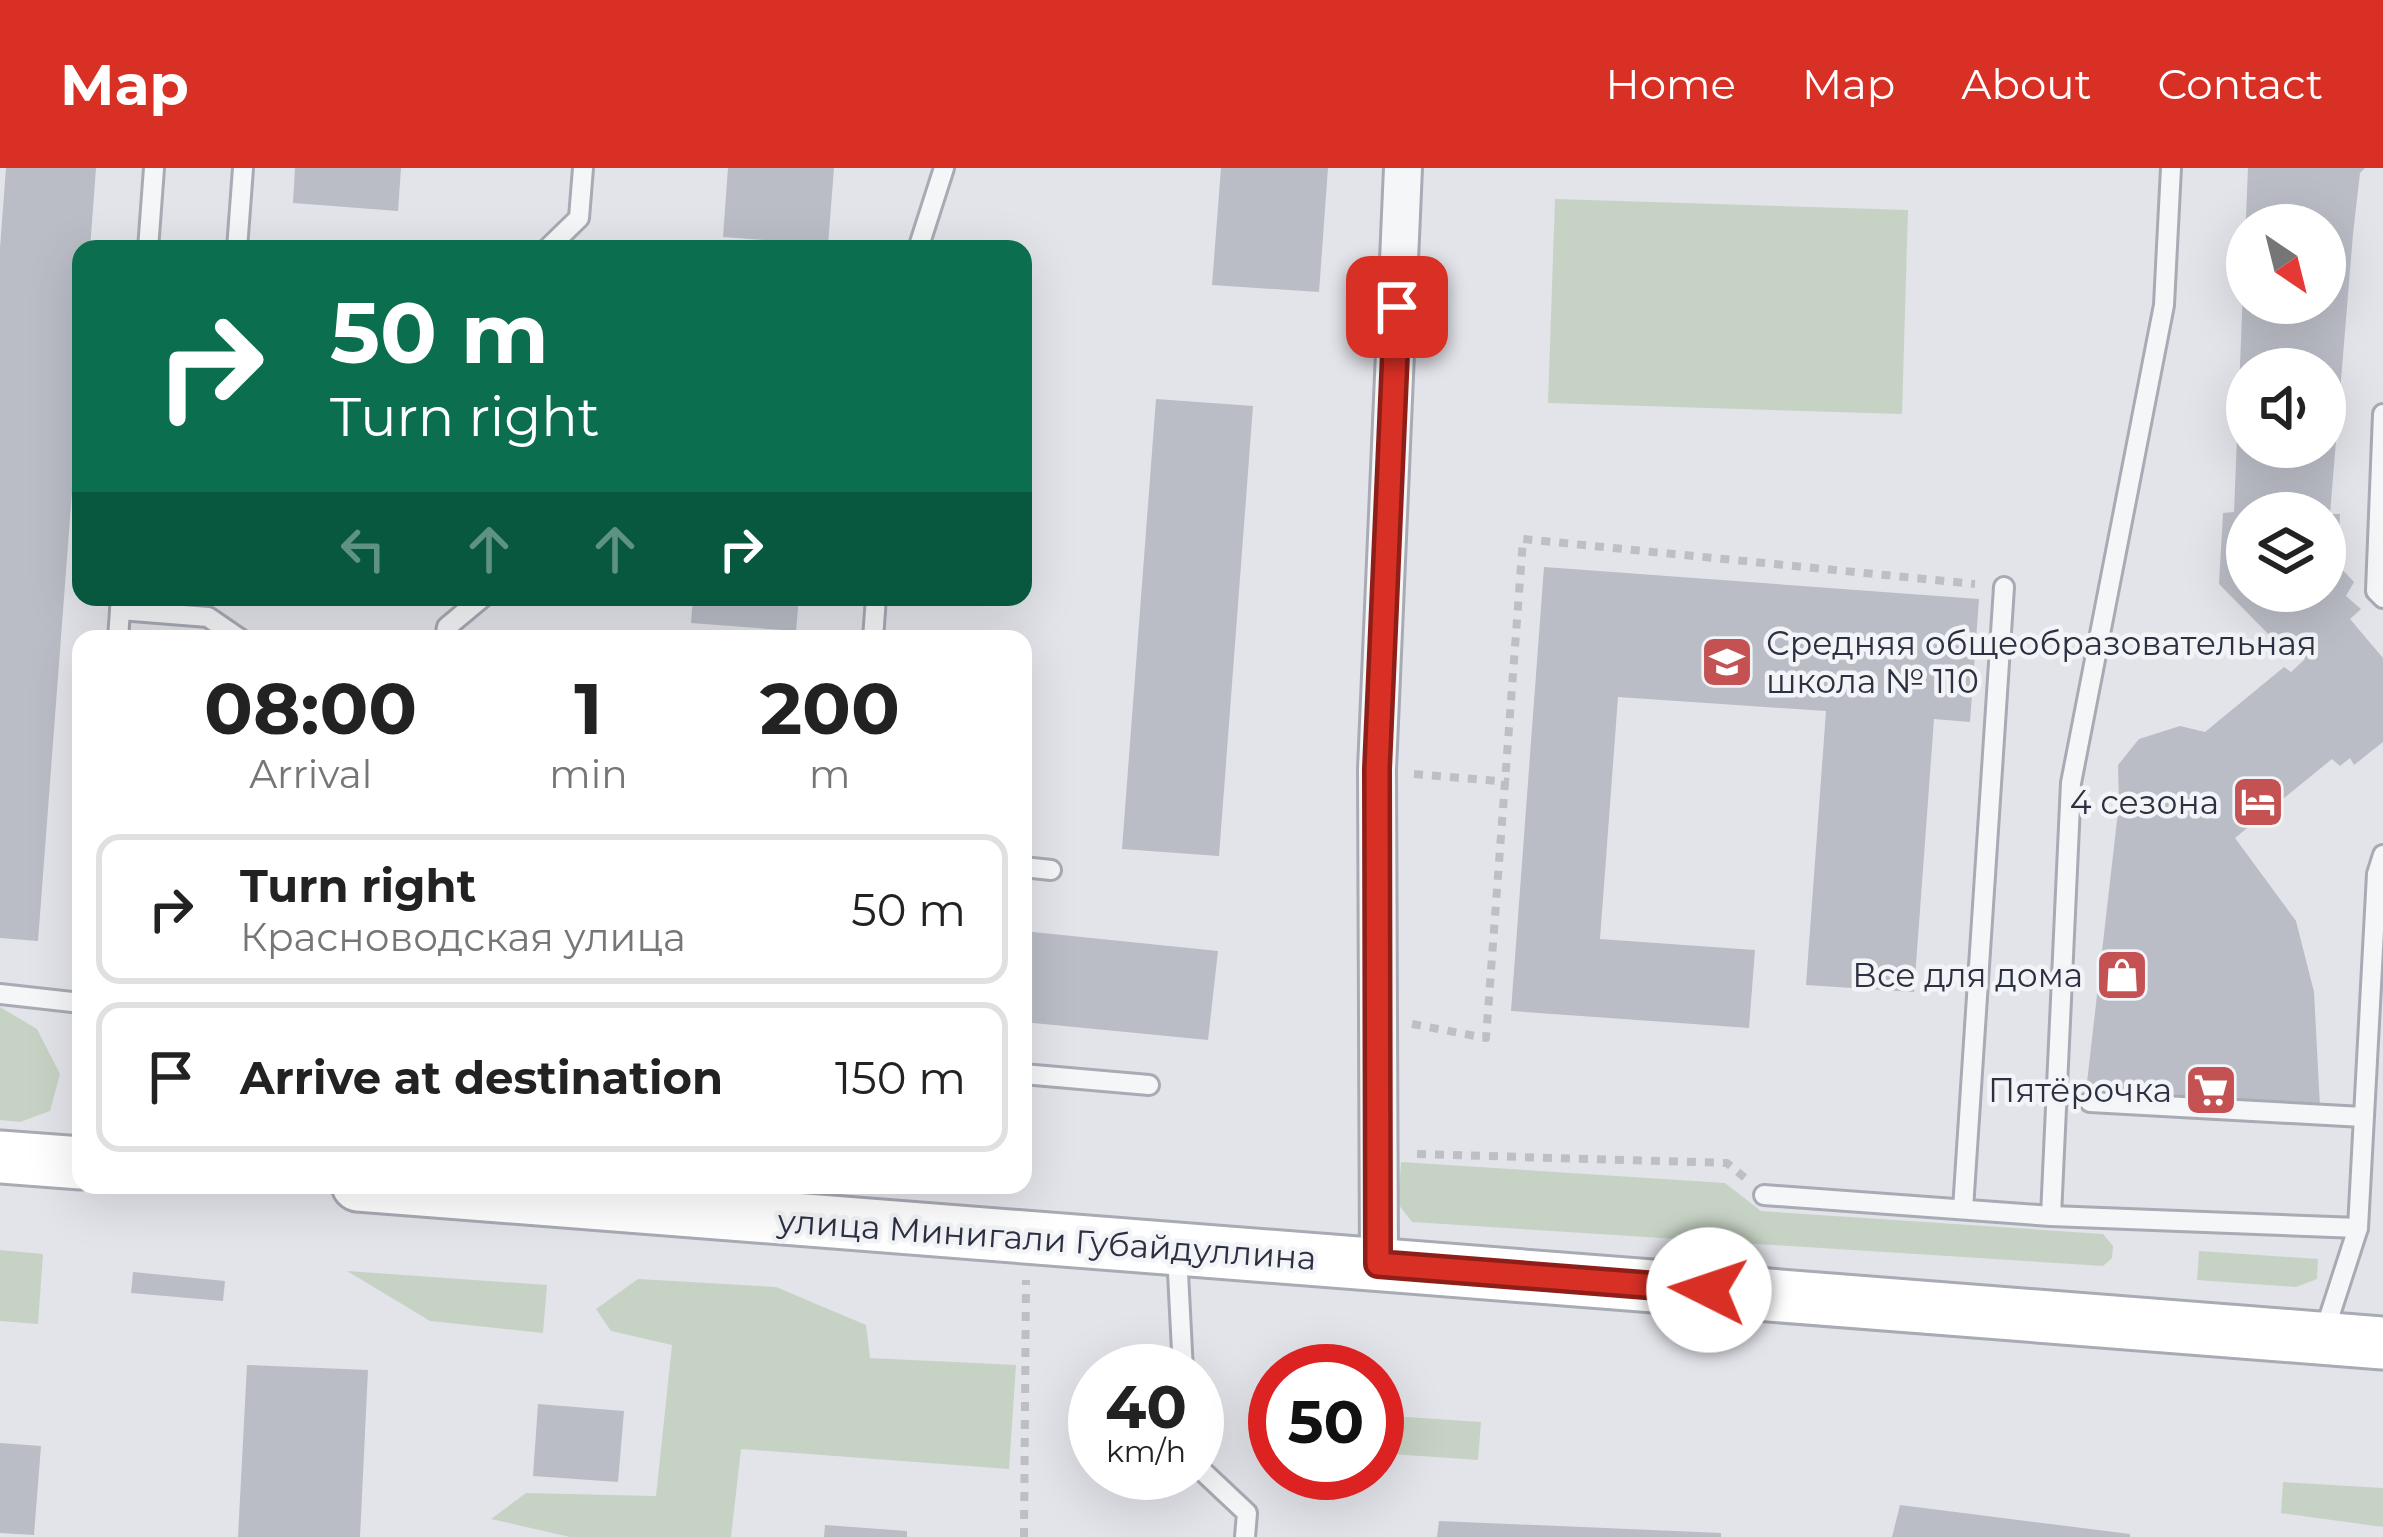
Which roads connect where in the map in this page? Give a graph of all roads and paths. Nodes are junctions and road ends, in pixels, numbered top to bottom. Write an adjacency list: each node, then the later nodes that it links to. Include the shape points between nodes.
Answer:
1 (154, 168): 7 (lane)
2 (243, 168): 8 (lane)
3 (583, 168): 9 (lane, via 579,218)
4 (944, 168): 10 (lane)
5 (1403, 168): 18 (street)
6 (2171, 168): 38 (lane, via 2164,305 2071,783)
7 (149, 240)
8 (237, 240)
9 (556, 240)
10 (921, 240)
11 (2383, 414): 13 (lane, via 2374,554)
12 (2004, 587): 19 (path, via 1523,539); 37 (lane)
13 (2383, 598)
14 (472, 606): 17 (lane)
15 (209, 607): 16 (lane)
16 (231, 630)
17 (446, 630)
18 (1377, 769): 19 (path); 31 (street)
19 (1509, 782): 26 (path, via 1486,1038)
20 (2383, 855): 25 (lane)
21 (1032, 868): 22 (lane)
22 (1052, 870)
23 (0, 994): 24 (lane)
24 (72, 1002)
25 (2376, 1008): 30 (lane)
26 (1411, 1023)
27 (1032, 1075): 28 (lane)
28 (1149, 1085)
29 (2090, 1102): 30 (lane)
30 (2363, 1117): 39 (lane)
31 (1377, 1153): 35 (path, via 1727,1163); 42 (street)
32 (0, 1157): 33 (main road)
33 (72, 1162)
34 (592, 1194): 36 (main road, улица Минигали Губайдуллина)
35 (1764, 1195): 37 (lane)
36 (644, 1196): 40 (main road, улица Минигали Губайдуллина)
37 (1963, 1209): 38 (lane)
38 (2051, 1216): 39 (lane)
39 (2358, 1228): 43 (lane)
40 (1026, 1237): 41 (main road, улица Минигали Губайдуллина); 47 (path)
41 (1177, 1249): 42 (main road, улица Минигали Губайдуллина); 45 (lane)
42 (1378, 1264): 43 (main road, улица Минигали Губайдуллина)
43 (2323, 1338): 44 (main road, улица Минигали Губайдуллина)
44 (2383, 1343)
45 (1182, 1344)
46 (1224, 1492): 48 (lane, via 1246,1513)
47 (1024, 1537)
48 (1245, 1537)

